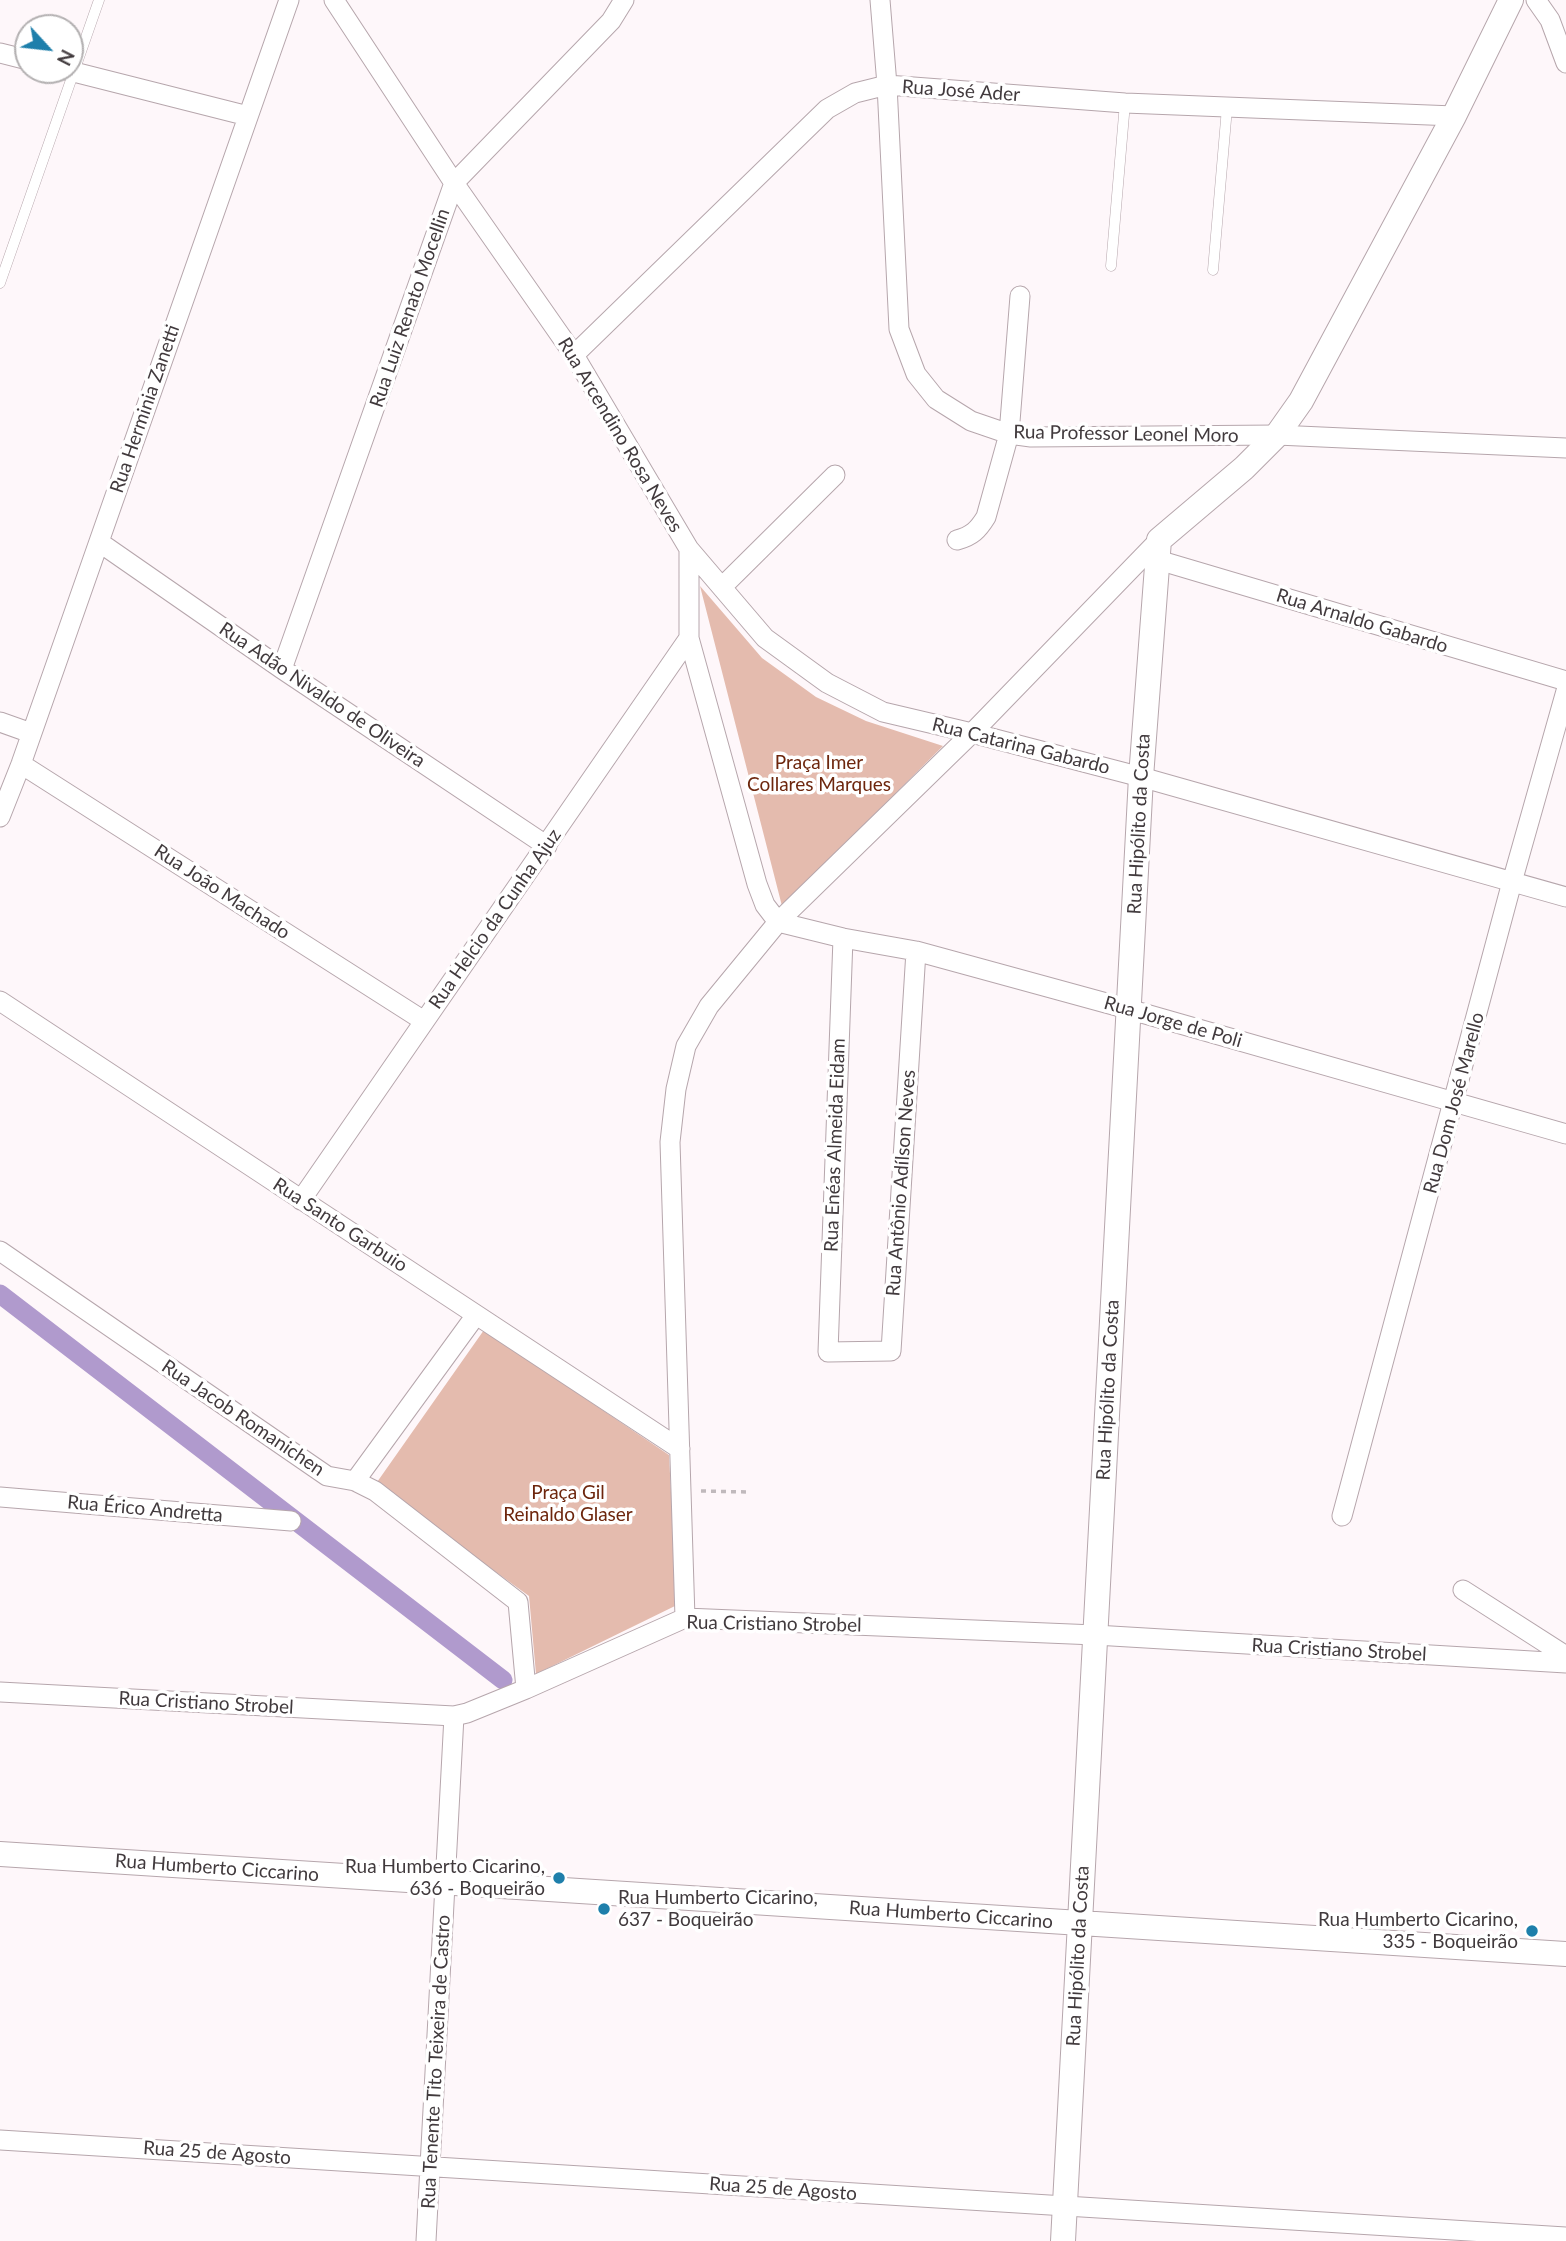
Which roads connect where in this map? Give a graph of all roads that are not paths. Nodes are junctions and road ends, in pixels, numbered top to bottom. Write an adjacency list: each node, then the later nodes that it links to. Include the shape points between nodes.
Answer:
1 (99, 0): 8 (lane)
2 (289, 0): 15 (street, Rua Herminia Zanetti)
3 (334, 0): 17 (street, Rua Arcendino Rosa Neves)
4 (624, 0): 17 (street, Rua Luiz Renato Mocellin, via 611,21)
5 (880, 0): 12 (street, Rua Professor Leonel Moro)
6 (1511, 0): 16 (street)
7 (1536, 0): 9 (street, via 1550,20)
8 (84, 36)
9 (1566, 63)
10 (84, 75): 15 (street)
11 (65, 84): 20 (lane)
12 (887, 85): 13 (street, Rua José Ader); 22 (street, Rua José Ader, via 855,93 827,109); 23 (street, Rua Professor Leonel Moro, via 899,329 916,374 936,399 971,421)
13 (1125, 103): 14 (street, Rua José Ader); 18 (lane)
14 (1227, 108): 16 (street, Rua José Ader); 19 (lane)
15 (248, 116): 28 (street, Rua Herminia Zanetti)
16 (1454, 116): 24 (street, via 1301,401)
17 (454, 183): 22 (street, Rua Arcendino Rosa Neves); 33 (street, Rua Luiz Renato Mocellin)
18 (1111, 266)
19 (1213, 270)
20 (0, 283)
21 (1020, 296): 23 (street)
22 (574, 355): 29 (street, Rua Arcendino Rosa Neves)
23 (1009, 434): 24 (street, Rua Professor Leonel Moro); 27 (street, via 986,517 971,536)
24 (1276, 435): 25 (street, Rua Professor Leonel Moro); 30 (street)
25 (1566, 448)
26 (835, 475): 31 (street)
27 (957, 540)
28 (99, 542): 33 (street, Rua Adão Nivaldo de Oliveira); 37 (street, Rua Herminia Zanetti)
29 (689, 549): 31 (street, Rua Catarina Gabardo); 32 (street, Rua Arcendino Rosa Neves)
30 (1158, 550): 34 (street, Rua Arnaldo Gabardo); 38 (street); 40 (street, Rua Hipólito da Costa)
31 (723, 586): 38 (street, Rua Catarina Gabardo, via 765,638 827,682 883,712)
32 (689, 638): 42 (street, Rua Helcio da Cunha Ajuz); 45 (street, Rua Arcendino Rosa Neves, via 757,884)
33 (282, 668): 42 (street, Rua Adão Nivaldo de Oliveira)
34 (1566, 681)
35 (1566, 691): 43 (street, Rua Dom José Marello)
36 (0, 722): 37 (street)
37 (32, 733): 39 (street, Rua Herminia Zanetti)
38 (972, 733): 40 (street, Rua Catarina Gabardo); 45 (street)
39 (21, 764): 41 (street, Rua Herminia Zanetti); 50 (street, Rua João Machado)
40 (1141, 777): 43 (street, Rua Catarina Gabardo); 49 (street, Rua Hipólito da Costa)
41 (0, 817)
42 (547, 845): 50 (street, Rua Helcio da Cunha Ajuz)
43 (1512, 882): 44 (street, Rua Catarina Gabardo); 51 (street, Rua Dom José Marello)
44 (1566, 897)
45 (778, 922): 46 (street, Rua Jorge de Poli); 57 (street, via 709,1006 686,1046 676,1088 670,1142)
46 (843, 938): 47 (street, Rua Jorge de Poli); 56 (street, Rua Enéas Almeida Eidam)
47 (916, 951): 49 (street, Rua Jorge de Poli); 56 (street, Rua Antônio Adílson Neves, via 891,1351)
48 (0, 1001): 53 (street, Rua Santo Garbuio)
49 (1128, 1009): 51 (street, Rua Jorge de Poli); 64 (street, Rua Hipólito da Costa)
50 (424, 1021): 53 (street, Rua Helcio da Cunha Ajuz)
51 (1455, 1102): 52 (street, Rua Jorge de Poli); 60 (street, Rua Dom José Marello)
52 (1566, 1135)
53 (301, 1200): 55 (street, Rua Santo Garbuio)
54 (0, 1251): 58 (street, Rua Jacob Romanichen, via 327,1476)
55 (476, 1315): 57 (street, Rua Santo Garbuio); 58 (street)
56 (828, 1352)
57 (680, 1449): 63 (street)
58 (355, 1481): 67 (street, Rua Jacob Romanichen, via 518,1602)
59 (0, 1497): 61 (street, Rua Érico Andretta)
60 (1342, 1516)
61 (291, 1521)
62 (1464, 1590): 65 (street)
63 (685, 1618): 64 (street, Rua Cristiano Strobel); 67 (street, Rua Cristiano Strobel)
64 (1095, 1635): 66 (street, Rua Cristiano Strobel); 72 (street, Rua Hipólito da Costa)
65 (1566, 1656)
66 (1566, 1663)
67 (526, 1689): 69 (street, Rua Cristiano Strobel)
68 (0, 1692): 69 (street, Rua Cristiano Strobel)
69 (454, 1716): 71 (street, Rua Tenente Tito Teixeira de Castro)
70 (0, 1854): 71 (street, Rua Humberto Ciccarino)
71 (445, 1882): 72 (street, Rua Humberto Ciccarino); 75 (street, Rua Tenente Tito Teixeira de Castro)
72 (1080, 1923): 73 (street, Rua Humberto Ciccarino); 76 (street, Rua Hipólito da Costa)
73 (1566, 1954)
74 (0, 2140): 75 (street, Rua 25 de Agosto)
75 (430, 2167): 76 (street, Rua 25 de Agosto); 78 (street, Rua Tenente Tito Teixeira de Castro)
76 (1065, 2206): 77 (street, Rua 25 de Agosto); 79 (street, Rua Hipólito da Costa)
77 (1566, 2237)
78 (426, 2241)
79 (1063, 2241)

